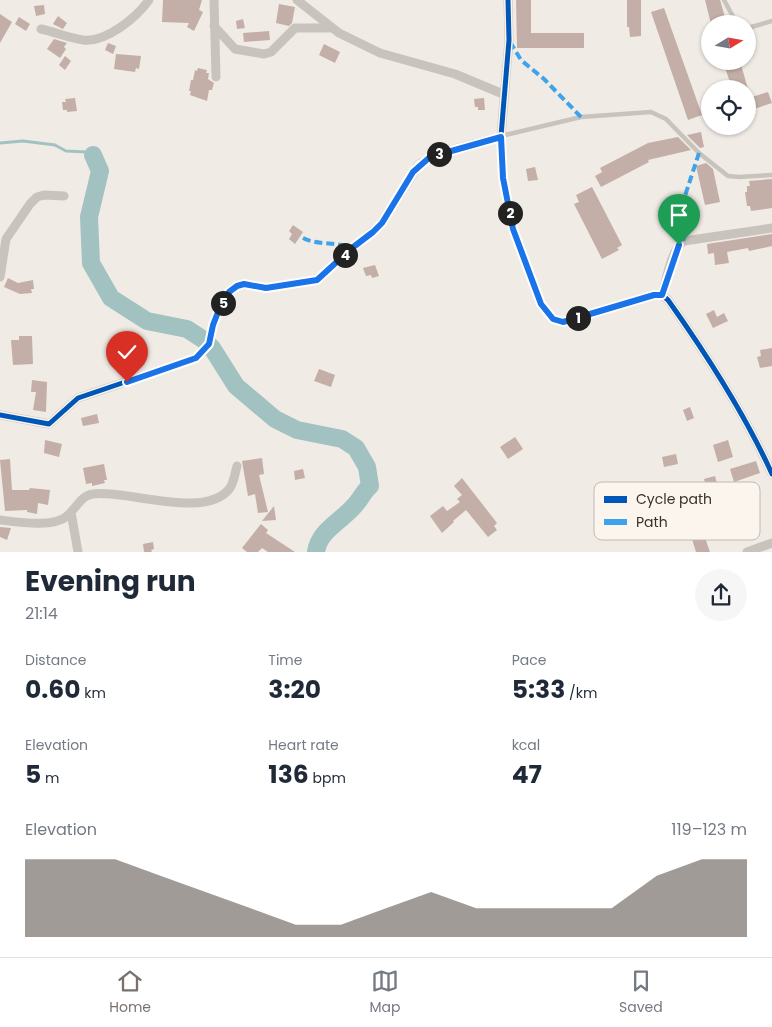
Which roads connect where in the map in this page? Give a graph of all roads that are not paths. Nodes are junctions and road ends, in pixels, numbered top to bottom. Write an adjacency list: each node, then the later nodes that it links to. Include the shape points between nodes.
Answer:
1 (149, 0): 10 (street, via 123,26 95,39 85,40)
2 (214, 0): 8 (street)
3 (297, 0): 11 (street)
4 (508, 0): 13 (street, via 509,40)
5 (724, 0): 6 (lane)
6 (732, 15)
7 (772, 21): 9 (lane)
8 (214, 26): 11 (street, via 236,50 264,54 271,52 294,28); 12 (street)
9 (756, 26)
10 (41, 28)
11 (332, 28): 13 (street, via 380,53 455,74)
12 (216, 77)
13 (503, 94): 14 (street)
14 (501, 136): 15 (lane, via 581,117 651,112 666,119 699,153 728,176); 19 (street, via 503,178 513,229 541,304 553,319 563,322); 20 (street, via 446,151 419,164 382,223 317,280 266,288 237,286 220,307 209,344 196,358 78,398 49,424)
15 (772, 175)
16 (64, 196): 18 (street, via 44,195 30,204 6,239)
17 (772, 228): 19 (street, via 684,241 675,253)
18 (0, 277)
19 (662, 295): 22 (street, via 710,358 754,434)
20 (0, 415)
21 (237, 466): 23 (street, via 230,488 220,496 201,502 92,494 85,496)
22 (772, 474)
23 (71, 512): 24 (street, via 62,519 48,522); 26 (street)
24 (0, 520)
25 (772, 543): 27 (street)
26 (78, 552)
27 (747, 552)

